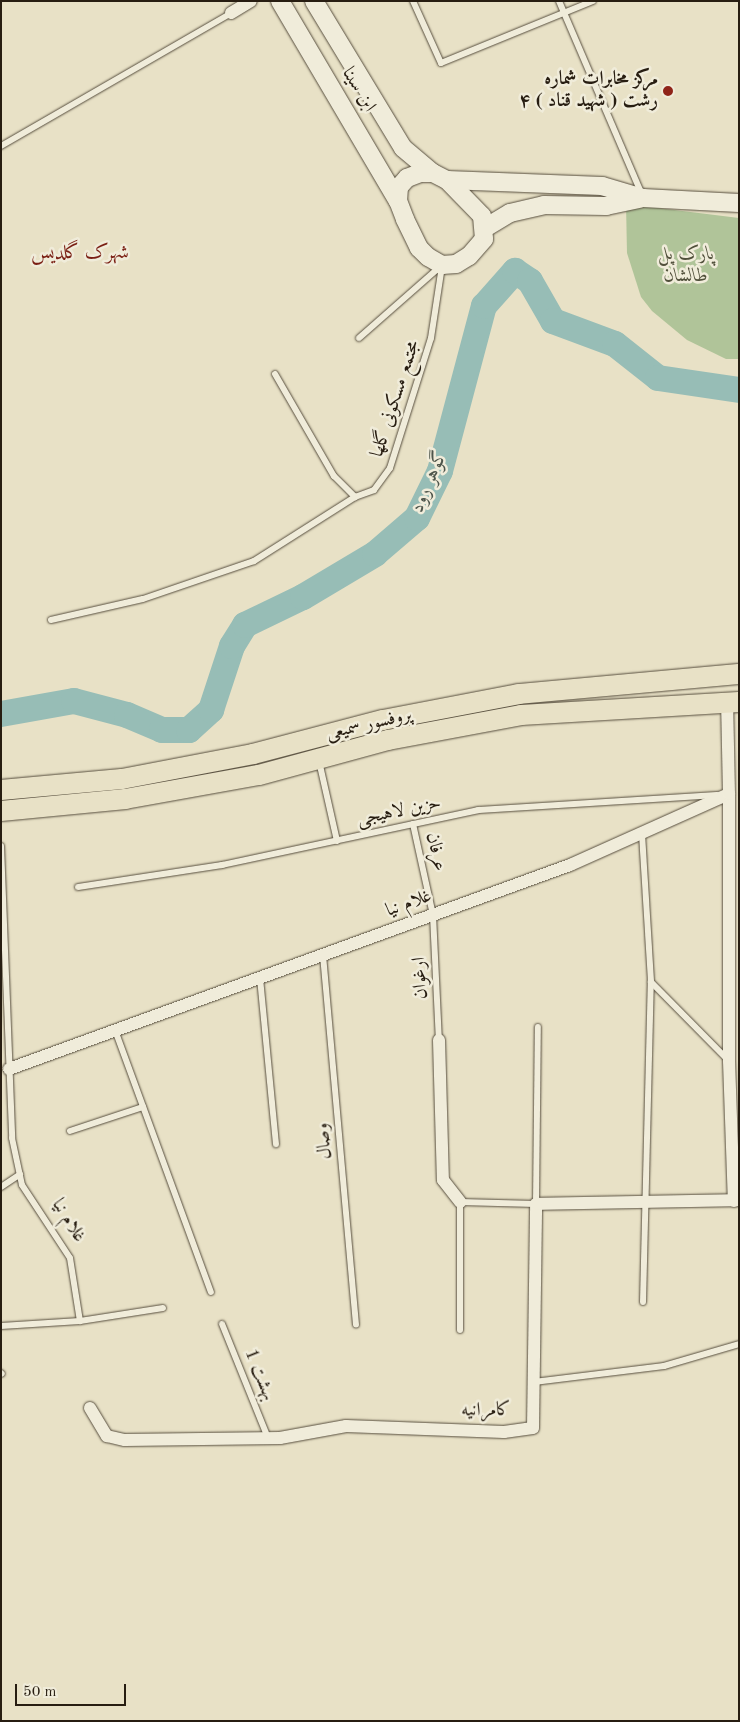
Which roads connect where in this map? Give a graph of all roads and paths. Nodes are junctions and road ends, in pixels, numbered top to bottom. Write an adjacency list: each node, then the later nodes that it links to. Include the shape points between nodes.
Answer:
1 (250, 1): 7 (street)
2 (280, 1): 12 (street, ابن سینا)
3 (314, 1): 10 (street, ابن سینا, via 403,148)
4 (413, 1): 8 (lane, via 441,64)
5 (559, 1): 8 (lane)
6 (593, 1): 8 (lane)
7 (231, 13): 9 (lane)
8 (565, 13): 11 (lane)
9 (1, 146)
10 (440, 176): 11 (street, via 602,186); 12 (street, via 420,172 407,178 399,187); 14 (street, via 474,205)
11 (643, 198): 13 (street); 14 (street, via 606,206 544,205 510,213)
12 (398, 201): 15 (street, via 419,248)
13 (739, 203)
14 (485, 228): 15 (street, via 484,238 469,256 456,264)
15 (442, 265): 16 (lane); 18 (lane, مجتمع مسکونی گلها, via 431,338 390,468 374,490)
16 (359, 338)
17 (275, 374): 18 (lane, via 334,476)
18 (355, 497): 19 (lane, مجتمع مسکونی گلها, via 254,561 143,599)
19 (51, 620)
20 (739, 674): 23 (main road, پروفسور سمیعی, via 519,694 383,720 253,754 122,780)
21 (735, 704): 22 (main road, پروفسور سمیعی, via 521,715 388,740); 24 (street)
22 (318, 759): 25 (main road, پروفسور سمیعی, via 259,775 125,799); 28 (lane)
23 (1, 790)
24 (729, 794): 26 (lane, حزین لاهیجی, via 478,810); 27 (street, غلام نیا); 39 (street)
25 (1, 811)
26 (413, 824): 28 (lane, حزین لاهیجی); 31 (lane, عرفان)
27 (642, 834): 31 (street, غلام نیا, via 570,865); 35 (lane)
28 (337, 841): 30 (lane, حزین لاهیجی, via 222,865)
29 (1, 846): 32 (lane, غلام نیا)
30 (78, 887)
31 (433, 915): 33 (street, غلام نیا); 38 (lane, ارغوان)
32 (3, 947): 40 (lane, غلام نیا)
33 (323, 955): 34 (street, غلام نیا); 55 (lane, وصال)
34 (260, 978): 37 (street, غلام نیا); 43 (lane)
35 (651, 982): 39 (lane); 46 (lane)
36 (538, 1026): 49 (lane)
37 (115, 1030): 40 (street, غلام نیا); 41 (lane)
38 (439, 1040): 48 (street, via 443,1180)
39 (729, 1061): 47 (street)
40 (5, 1070): 44 (lane, غلام نیا, via 12,1138)
41 (143, 1107): 42 (lane); 50 (lane)
42 (70, 1131)
43 (276, 1144)
44 (20, 1174): 45 (lane); 53 (lane, غلام نیا, via 22,1185 70,1258)
45 (1, 1187)
46 (646, 1201): 47 (street); 49 (street); 51 (lane)
47 (736, 1201)
48 (460, 1202): 49 (lane); 57 (lane)
49 (536, 1204): 59 (street, کامرانیه)
50 (210, 1292)
51 (643, 1302)
52 (163, 1308): 53 (lane)
53 (80, 1321): 56 (lane)
54 (222, 1324): 61 (lane, بهشت 1)
55 (356, 1325)
56 (1, 1326)
57 (460, 1330)
58 (739, 1344): 59 (lane, via 664,1366)
59 (534, 1382): 61 (street, کامرانیه, via 533,1428 504,1432 346,1426)
60 (90, 1408): 61 (street, کامرانیه, via 107,1436 125,1440)
61 (268, 1438)

